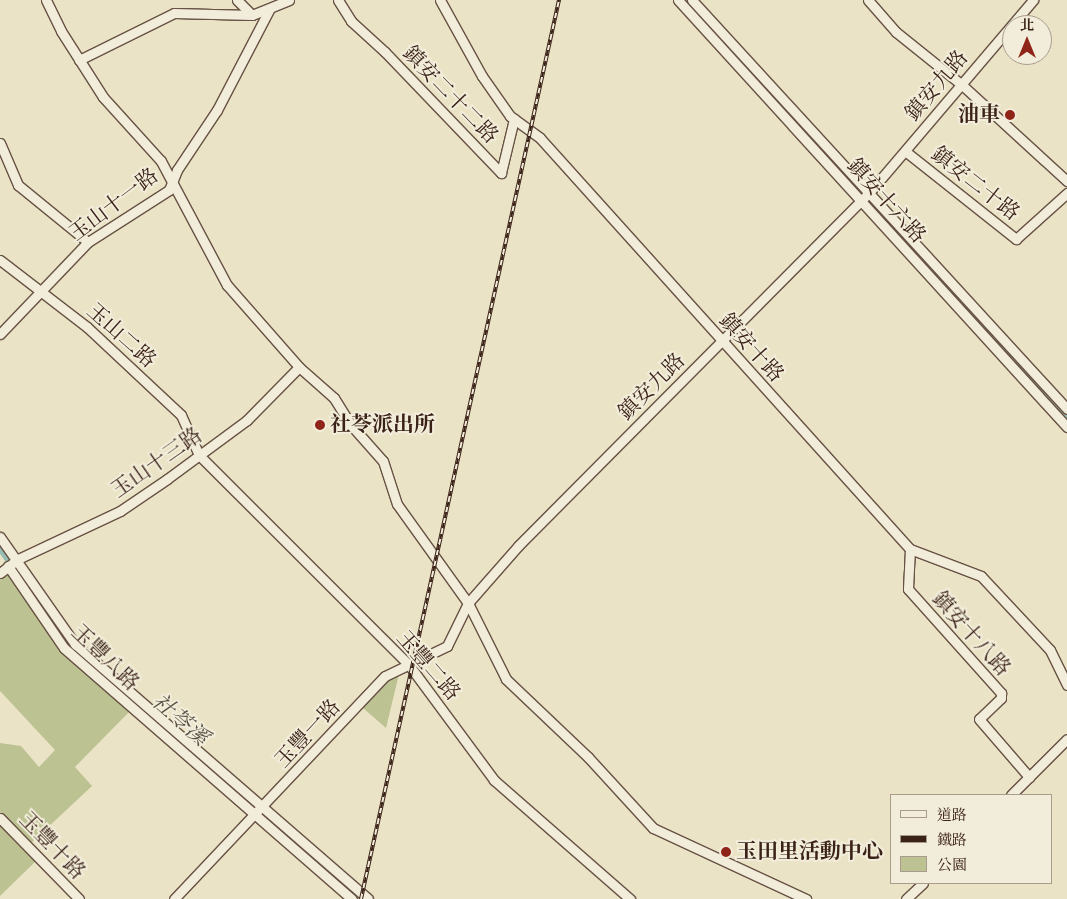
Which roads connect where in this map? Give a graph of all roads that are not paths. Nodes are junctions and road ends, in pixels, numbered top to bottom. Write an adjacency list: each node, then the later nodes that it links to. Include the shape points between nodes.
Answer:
1 (46, 0): 12 (street)
2 (237, 0): 11 (street)
3 (289, 0): 10 (street)
4 (338, 0): 14 (street, 鎮安二十二路, via 351,21 501,173)
5 (440, 0): 14 (street, 鎮安十路, via 482,76)
6 (678, 0): 20 (street, 鎮安十六路)
7 (692, 0): 20 (street)
8 (868, 0): 13 (street, via 896,32)
9 (1033, 0): 13 (street, 鎮安九路)
10 (269, 10): 11 (street); 18 (street, 玉山十一路, via 217,110 177,170)
11 (252, 15): 12 (street, via 174,13)
12 (79, 60): 18 (street, via 103,97 149,144)
13 (961, 84): 16 (street, 鎮安九路); 17 (street)
14 (514, 119): 25 (street, 鎮安十路, via 540,138)
15 (0, 143): 21 (street, via 18,185)
16 (905, 151): 19 (street, 鎮安二十路, via 1016,239); 20 (street, 鎮安九路)
17 (1067, 181)
18 (174, 182): 21 (street, 玉山十一路, via 169,190); 26 (street, via 226,284)
19 (1067, 193)
20 (864, 198): 25 (street, 鎮安九路); 27 (street); 28 (street, 鎮安十六路)
21 (88, 242): 23 (street, 玉山十一路)
22 (0, 260): 23 (street, 玉山二路)
23 (42, 292): 24 (street, 玉山十一路); 29 (street, 玉山二路, via 87,327 181,415)
24 (0, 334)
25 (722, 342): 31 (street, 鎮安十路); 34 (street, 鎮安九路, via 519,546)
26 (299, 367): 29 (street, 玉山十三路, via 247,420); 34 (street, via 334,398 350,425 384,461 397,504)
27 (1067, 409)
28 (1067, 427)
29 (199, 455): 32 (street, 玉山十三路, via 120,510); 35 (street, 玉豐二路)
30 (0, 537): 32 (street)
31 (910, 549): 36 (street, 鎮安十路, via 981,576 1050,650); 38 (street, 鎮安十八路, via 908,589 1001,694 1001,698 979,719)
32 (13, 563): 33 (street, 玉山十三路); 40 (street, via 75,644); 40 (street, 玉豐八路, via 64,648)
33 (0, 573)
34 (468, 603): 35 (street, 玉豐一路, via 447,646); 48 (street, via 506,679 588,757 653,828)
35 (409, 666): 40 (street, 玉豐一路, via 385,676); 47 (street, 玉豐二路, via 494,780)
36 (1067, 685)
37 (1067, 739): 38 (street)
38 (1029, 777): 39 (street)
39 (1012, 794)
40 (259, 811): 44 (street, 玉豐一路); 45 (street, 玉豐八路); 46 (street)
41 (0, 818): 43 (street, 玉豐十路)
42 (922, 884): 49 (street)
43 (79, 899)
44 (174, 899)
45 (352, 899)
46 (368, 899)
47 (630, 899)
48 (806, 899)
49 (906, 899)

